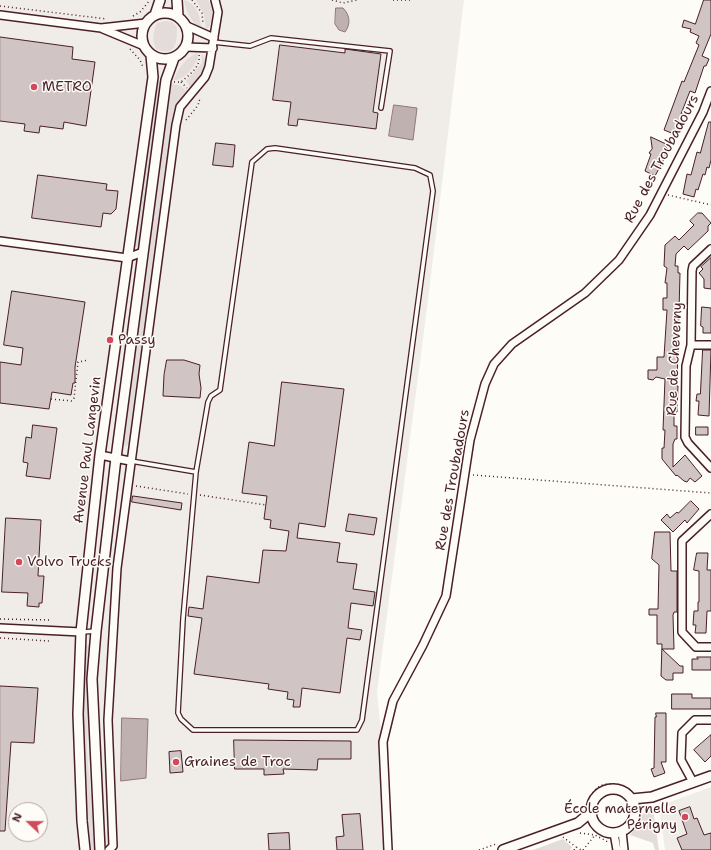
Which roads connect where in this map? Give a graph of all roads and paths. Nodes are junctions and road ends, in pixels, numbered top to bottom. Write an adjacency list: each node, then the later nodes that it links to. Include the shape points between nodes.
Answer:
1 (150, 0): 14 (path, via 140,12)
2 (160, 0): 12 (main road)
3 (177, 0): 13 (main road)
4 (192, 0): 19 (path, via 202,13)
5 (215, 0): 20 (street, via 218,12)
6 (332, 0): 7 (path, via 343,3)
7 (357, 0)
8 (393, 0): 9 (path)
9 (412, 0)
10 (0, 6): 15 (path)
11 (0, 15): 18 (street)
12 (155, 15): 13 (main road, via 163,13); 16 (main road)
13 (178, 16): 17 (main road)
14 (130, 18)
15 (113, 20)
16 (146, 22): 18 (street); 22 (main road, via 142,34)
17 (187, 26): 20 (street); 23 (main road)
18 (101, 28): 22 (street)
19 (204, 28)
20 (213, 43): 23 (street); 30 (lane, via 250,46 271,38 390,51); 43 (street, via 205,77 180,107 176,125)
21 (127, 46): 27 (path, via 140,60)
22 (144, 46): 25 (main road)
23 (186, 47): 26 (main road)
24 (199, 53): 28 (path, via 197,68 181,82)
25 (151, 55): 26 (main road, via 158,59); 36 (main road, Avenue Paul Langevin, via 153,77)
26 (174, 58): 35 (main road, Avenue Paul Langevin, via 166,80)
27 (143, 71)
28 (172, 82)
29 (711, 91): 31 (street, Rue des Troubadours, via 704,112)
30 (381, 108)
31 (661, 194): 32 (path); 46 (street, Rue des Troubadours, via 619,260 585,293 512,344 494,364 485,384 470,440)
32 (711, 205)
33 (0, 241): 36 (street)
34 (711, 249): 37 (street, Rue de Cheverny, via 693,266)
35 (143, 252): 36 (street); 42 (main road, Avenue Paul Langevin)
36 (127, 258): 41 (main road, Avenue Paul Langevin)
37 (691, 345): 38 (street); 44 (street, Rue de Cheverny, via 686,366 685,437)
38 (711, 345)
39 (88, 360): 40 (path, via 78,362 72,401)
40 (51, 399)
41 (100, 455): 42 (street); 53 (main road, Avenue Paul Langevin)
42 (116, 458): 43 (street); 52 (main road, Avenue Paul Langevin)
43 (130, 461): 45 (lane); 74 (street, via 112,636 108,720)
44 (711, 468)
45 (196, 472): 45 (lane, via 183,619 178,712 181,719 193,730 357,730 362,720 433,191 430,175 415,168 275,148 267,149 252,162 220,390 211,396 208,402)
46 (465, 475): 47 (path); 77 (street, Rue des Troubadours, via 446,596 393,701 383,742)
47 (711, 493)
48 (711, 514): 56 (street, via 682,541 682,632 696,647)
49 (0, 619): 50 (path)
50 (51, 620)
51 (0, 628): 53 (street)
52 (96, 631): 53 (lane); 76 (main road, Avenue Paul Langevin, via 93,695)
53 (82, 632): 75 (main road, Avenue Paul Langevin, via 78,714)
54 (0, 638): 55 (path)
55 (50, 641)
56 (711, 647)
57 (711, 720): 59 (street, via 695,720 682,733 681,760)
58 (711, 776): 59 (main road)
59 (693, 782): 61 (main road)
60 (632, 795): 61 (main road); 62 (main road, via 622,790 610,789 598,795); 62 (path, via 620,784 596,788 590,796); 63 (main road)
61 (652, 797): 63 (main road)
62 (589, 811): 64 (main road); 65 (main road)
63 (636, 811): 66 (main road, via 632,823)
64 (578, 823): 65 (main road); 78 (main road)
65 (596, 824): 66 (main road, via 604,831)
66 (618, 832): 73 (street); 81 (street)
67 (576, 834): 69 (path, via 583,832)
68 (570, 835): 70 (path)
69 (595, 835): 73 (path); 80 (path)
70 (563, 837): 71 (path); 72 (path)
71 (559, 838)
72 (576, 847): 79 (path); 80 (path)
73 (616, 847)
74 (111, 848)
75 (85, 850)
76 (100, 850)
77 (388, 850)
78 (504, 850)
79 (574, 850)
80 (582, 850)
81 (624, 850)

